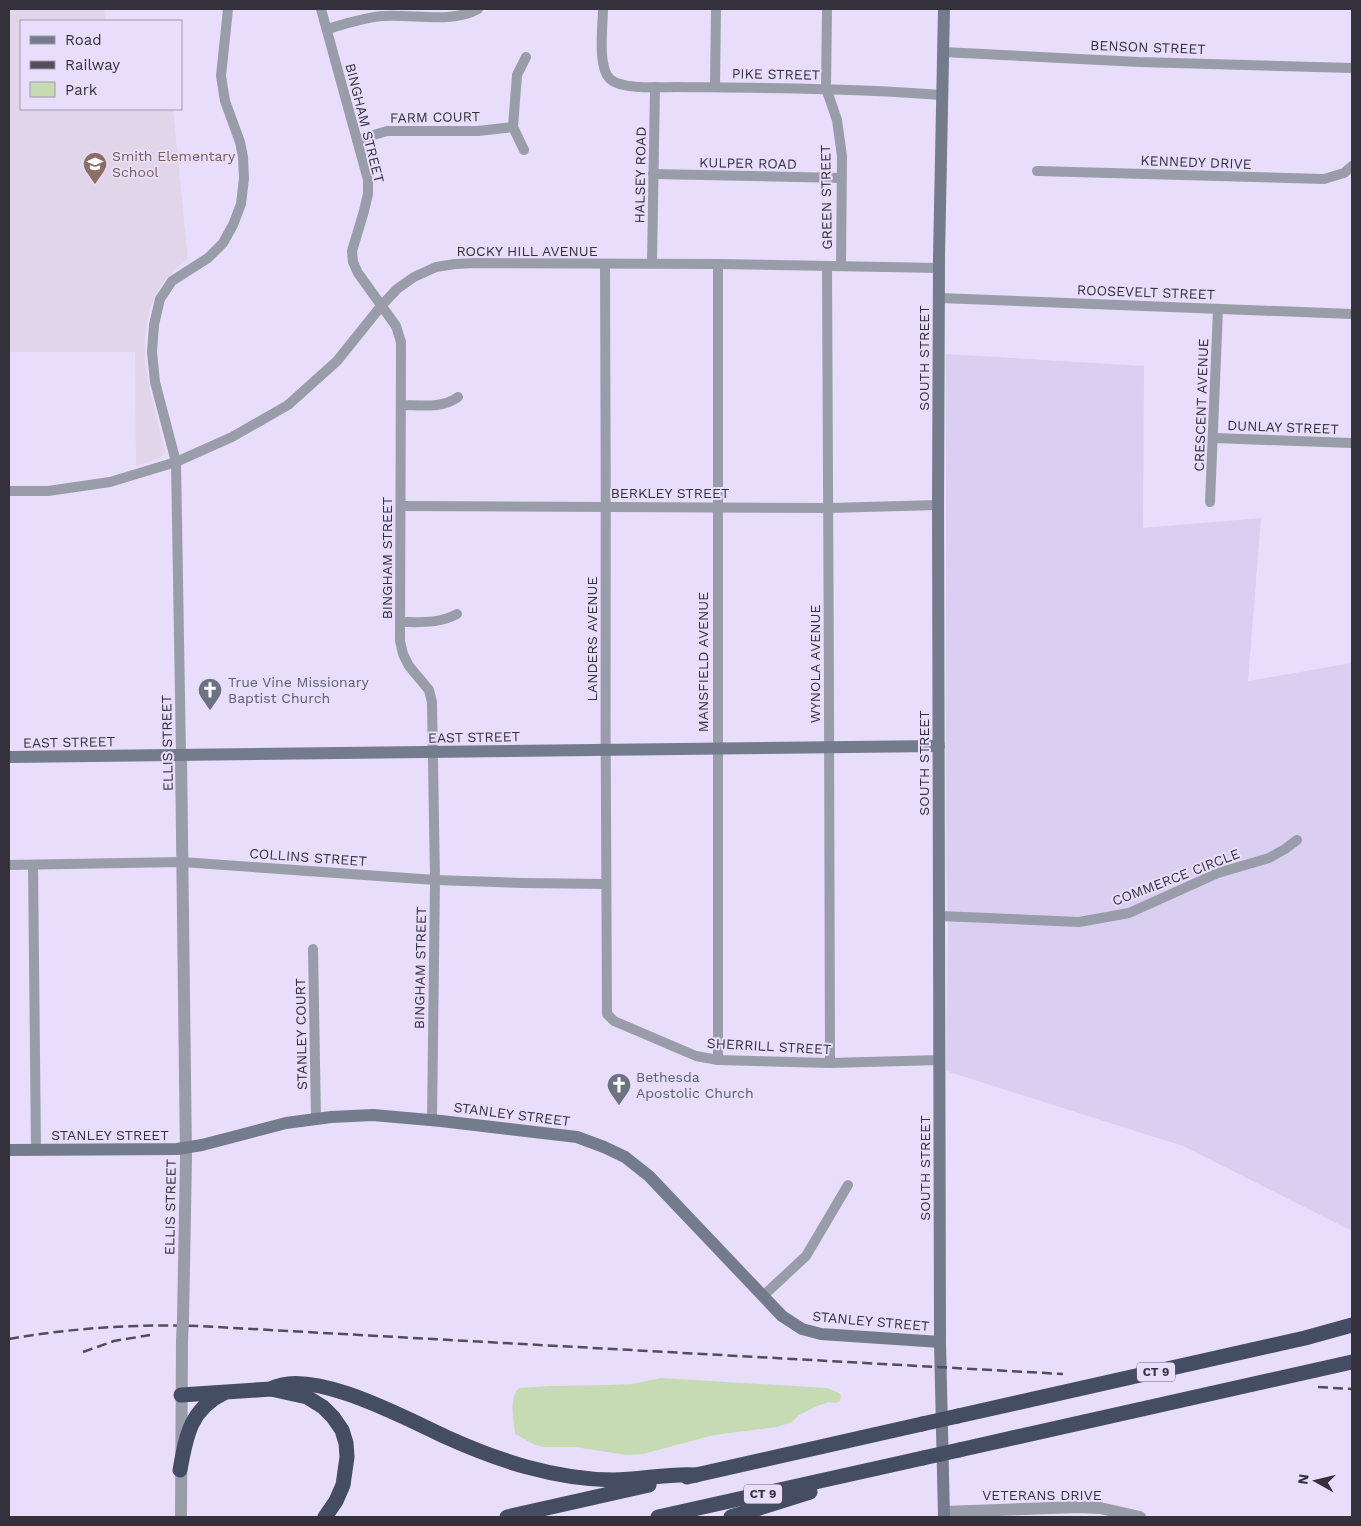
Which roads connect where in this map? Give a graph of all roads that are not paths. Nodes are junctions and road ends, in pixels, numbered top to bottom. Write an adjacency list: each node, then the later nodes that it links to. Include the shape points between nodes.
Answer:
1 (228, 9): 37 (street, ELLIS STREET, via 221,76 225,101 243,157 241,204 223,243 208,258 172,281 160,298 154,325 155,382)
2 (321, 9): 8 (street, BINGHAM STREET)
3 (478, 9): 8 (street, via 452,17 368,17)
4 (603, 9): 12 (street, PIKE STREET, via 604,70 610,79 622,85)
5 (716, 9): 13 (street)
6 (827, 9): 14 (street, GREEN STREET)
7 (944, 9): 9 (main road, SOUTH STREET)
8 (328, 29): 17 (street, BINGHAM STREET)
9 (943, 52): 11 (street, BENSON STREET); 15 (main road, SOUTH STREET)
10 (526, 57): 16 (street, via 517,75)
11 (1352, 68)
12 (655, 87): 13 (street, PIKE STREET); 21 (street, HALSEY ROAD)
13 (715, 88): 14 (street, PIKE STREET)
14 (826, 88): 15 (street, PIKE STREET); 22 (street, GREEN STREET, via 837,120 842,156)
15 (942, 95): 28 (main road, SOUTH STREET)
16 (514, 127): 17 (street, FARM COURT, via 478,131 387,131); 18 (street)
17 (357, 140): 30 (street, BINGHAM STREET, via 368,180 368,194 352,251 353,262)
18 (524, 150)
19 (1352, 166): 20 (street, KENNEDY DRIVE, via 1344,173 1324,179)
20 (1037, 172)
21 (653, 174): 22 (street, KULPER ROAD); 23 (street, HALSEY ROAD)
22 (841, 178): 27 (street, GREEN STREET)
23 (652, 263): 24 (street, ROCKY HILL AVENUE); 25 (street, ROCKY HILL AVENUE)
24 (605, 264): 30 (street, ROCKY HILL AVENUE, via 455,264 414,277); 42 (street, LANDERS AVENUE)
25 (718, 264): 26 (street, ROCKY HILL AVENUE); 43 (street, MANSFIELD AVENUE)
26 (827, 266): 27 (street, ROCKY HILL AVENUE); 44 (street, WYNOLA AVENUE)
27 (841, 266): 28 (street, ROCKY HILL AVENUE)
28 (939, 268): 29 (main road, SOUTH STREET)
29 (939, 298): 31 (street, ROOSEVELT STREET); 40 (main road, SOUTH STREET)
30 (382, 305): 34 (street, BINGHAM STREET, via 396,326 401,342); 37 (street, ROCKY HILL AVENUE, via 337,361 288,405 232,437)
31 (1218, 309): 32 (street, ROOSEVELT STREET); 35 (street, CRESCENT AVENUE)
32 (1352, 314)
33 (458, 397): 34 (street, via 440,405)
34 (401, 405): 41 (street, BINGHAM STREET)
35 (1213, 438): 36 (street, DUNLAY STREET); 39 (street, CRESCENT AVENUE)
36 (1352, 443)
37 (176, 462): 38 (street, ROCKY HILL AVENUE, via 110,482 48,491); 52 (street, ELLIS STREET)
38 (9, 490)
39 (1210, 502)
40 (938, 505): 44 (street, BERKLEY STREET); 47 (main road, SOUTH STREET)
41 (401, 506): 42 (street, BERKLEY STREET); 46 (street, BINGHAM STREET)
42 (606, 507): 43 (street, BERKLEY STREET); 50 (street, LANDERS AVENUE)
43 (717, 507): 44 (street, BERKLEY STREET); 49 (street, MANSFIELD AVENUE)
44 (829, 508): 48 (street, WYNOLA AVENUE)
45 (457, 614): 46 (street, via 447,620)
46 (400, 622): 51 (street, BINGHAM STREET, via 403,654 431,696)
47 (939, 746): 48 (main road, EAST STREET); 60 (main road, SOUTH STREET)
48 (828, 748): 49 (main road, EAST STREET); 65 (street, WYNOLA AVENUE)
49 (717, 749): 50 (main road, EAST STREET); 63 (street, MANSFIELD AVENUE)
50 (606, 750): 51 (main road, EAST STREET); 59 (street, LANDERS AVENUE)
51 (433, 752): 52 (main road, EAST STREET); 58 (street, BINGHAM STREET)
52 (182, 755): 53 (main road, EAST STREET); 55 (street, ELLIS STREET)
53 (9, 757)
54 (1296, 840): 60 (street, COMMERCE CIRCLE, via 1269,858 1218,873 1129,912 1079,922)
55 (182, 862): 57 (street, COLLINS STREET); 58 (street, COLLINS STREET); 68 (street, ELLIS STREET)
56 (9, 865): 57 (street, COLLINS STREET)
57 (33, 865): 70 (street)
58 (435, 880): 59 (street, COLLINS STREET); 67 (street, BINGHAM STREET)
59 (606, 884): 62 (street, LANDERS AVENUE)
60 (940, 916): 64 (main road, SOUTH STREET)
61 (314, 949): 66 (street, STANLEY COURT)
62 (608, 1014): 63 (street, SHERRILL STREET, via 614,1021 696,1056)
63 (718, 1060): 65 (street, SHERRILL STREET)
64 (940, 1060): 65 (street, SHERRILL STREET); 74 (main road, SOUTH STREET)
65 (830, 1063)
66 (316, 1118): 67 (main road, STANLEY STREET, via 373,1115); 68 (main road, STANLEY STREET)
67 (432, 1120): 72 (main road, STANLEY STREET, via 570,1136 613,1150 648,1176)
68 (186, 1148): 70 (main road, STANLEY STREET); 78 (street, ELLIS STREET, bridge)
69 (9, 1150): 70 (main road, STANLEY STREET)
70 (36, 1150)
71 (848, 1185): 72 (street, via 806,1256)
72 (764, 1296): 74 (main road, STANLEY STREET, via 788,1320 812,1332)
73 (1352, 1325): 81 (highway, CT 9, bridge)
74 (940, 1342): 82 (main road, SOUTH STREET)
75 (1352, 1362): 80 (highway, CT 9, bridge)
76 (272, 1389): 77 (highway); 81 (highway, via 291,1383 343,1392 486,1454 544,1472 601,1479); 84 (highway, via 301,1395 317,1403 333,1417 343,1434 348,1457 344,1480)
77 (229, 1392): 78 (highway); 79 (highway, via 209,1402 194,1417)
78 (182, 1395): 79 (street, ELLIS STREET)
79 (180, 1470): 83 (street, ELLIS STREET)
80 (867, 1470): 86 (highway, CT 9); 87 (highway, via 839,1484)
81 (696, 1475): 85 (highway, CT 9)
82 (944, 1514): 88 (street, VETERANS DRIVE, via 1078,1507 1100,1508)
83 (181, 1517)
84 (326, 1517)
85 (507, 1517)
86 (658, 1517)
87 (731, 1517)
88 (1140, 1517)

